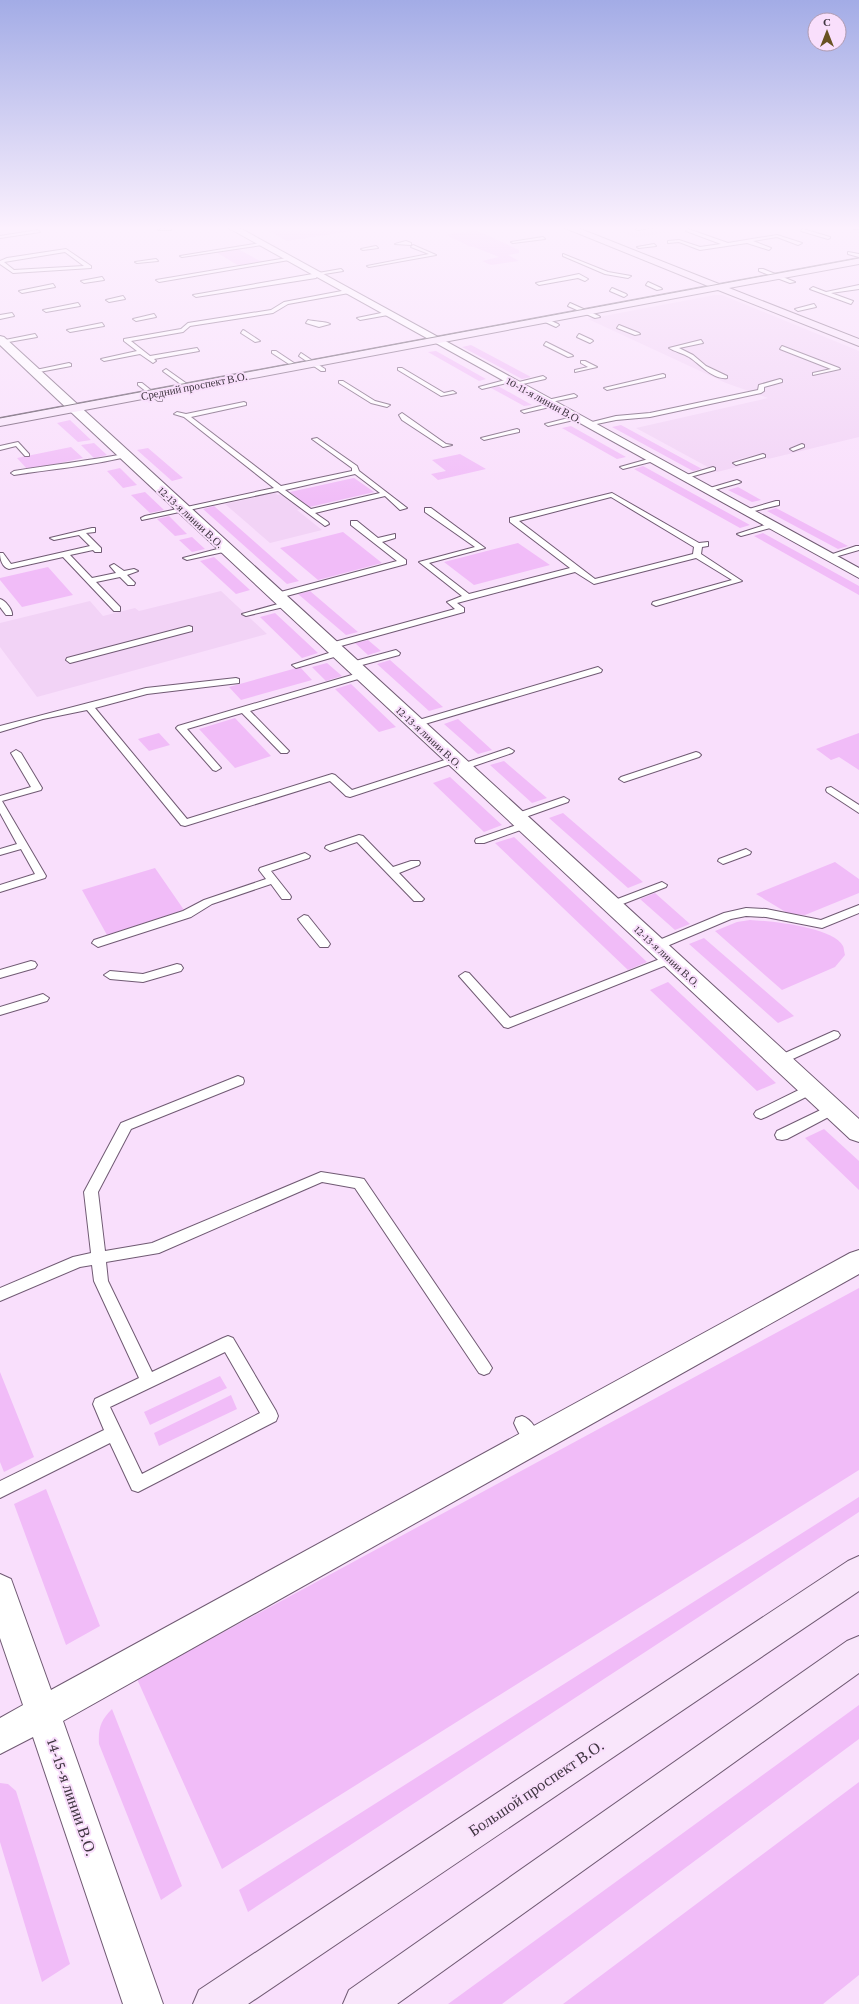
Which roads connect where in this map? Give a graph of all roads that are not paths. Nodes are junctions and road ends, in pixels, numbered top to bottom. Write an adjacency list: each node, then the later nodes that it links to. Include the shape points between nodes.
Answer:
1 (215, 320): 30 (lane, via 188,324 183,330 126,340)
2 (396, 320): 14 (street, 10-11-я линии В.О.)
3 (493, 320): 14 (main road, Средний проспект В.О.)
4 (545, 320): 10 (lane); 21 (main road, Средний проспект В.О.)
5 (804, 320): 24 (main road)
6 (825, 320): 15 (main road)
7 (308, 322): 8 (lane)
8 (327, 324)
9 (102, 325): 12 (lane)
10 (556, 325)
11 (619, 327): 16 (lane)
12 (70, 330)
13 (243, 332): 20 (lane)
14 (421, 333): 21 (street, 10-11-я линии В.О.); 31 (main road, Средний проспект В.О.)
15 (859, 333)
16 (637, 334)
17 (35, 336): 19 (lane)
18 (579, 336): 22 (lane)
19 (1, 340): 46 (street, 12-13-я линии В.О.)
20 (257, 341)
21 (435, 341): 37 (main road, Средний проспект В.О.); 56 (street, 10-11-я линии В.О.)
22 (590, 341)
23 (701, 342): 27 (lane)
24 (859, 343)
25 (546, 344): 33 (lane)
26 (667, 347): 27 (lane)
27 (674, 348): 42 (lane, via 691,356)
28 (782, 348): 40 (lane)
29 (197, 350): 30 (lane, via 151,359)
30 (142, 352): 35 (lane)
31 (301, 355): 34 (main road, Средний проспект В.О.); 37 (lane)
32 (271, 356): 34 (main road, Средний проспект В.О.)
33 (570, 356)
34 (284, 358): 41 (lane)
35 (104, 359)
36 (583, 362): 47 (lane, via 594,367)
37 (314, 364): 41 (main road, Средний проспект В.О.); 45 (lane)
38 (837, 364): 40 (lane)
39 (69, 365): 46 (lane)
40 (828, 366): 48 (lane, via 837,369)
41 (297, 367): 58 (main road, Средний проспект В.О.)
42 (704, 367): 44 (lane); 51 (lane)
43 (400, 369): 61 (lane, via 443,395)
44 (696, 369)
45 (323, 370)
46 (34, 371): 64 (street, 12-13-я линии В.О.)
47 (577, 371)
48 (815, 374)
49 (191, 375): 52 (main road, Средний проспект В.О.)
50 (663, 376): 60 (lane)
51 (725, 377)
52 (175, 378): 57 (main road, Средний проспект В.О., via 160,378); 58 (lane)
53 (543, 378): 56 (lane)
54 (341, 382): 67 (lane, via 373,402)
55 (780, 382): 72 (lane, via 761,386 761,391 650,415)
56 (512, 383): 59 (lane); 65 (street, 10-11-я линии В.О.)
57 (136, 385): 63 (lane)
58 (188, 387): 63 (main road, Средний проспект В.О.)
59 (482, 387)
60 (607, 388)
61 (453, 393)
62 (574, 396): 65 (lane)
63 (156, 397): 64 (main road, Средний проспект В.О.)
64 (64, 401): 73 (main road, Средний проспект В.О.); 83 (street, 12-13-я линии В.О.)
65 (549, 403): 68 (lane); 72 (street, 10-11-я линии В.О.)
66 (244, 404): 71 (lane)
67 (387, 405)
68 (524, 411)
69 (177, 414): 71 (lane)
70 (402, 415): 78 (lane, via 404,419 444,446)
71 (186, 416): 95 (lane)
72 (582, 421): 74 (lane); 85 (street, 10-11-я линии В.О.)
73 (0, 422)
74 (548, 424)
75 (517, 431): 76 (lane)
76 (484, 438)
77 (315, 439): 89 (lane, via 355,467)
78 (449, 445)
79 (802, 446): 81 (lane)
80 (0, 448): 82 (lane, via 18,444)
81 (793, 449)
82 (27, 455)
83 (124, 456): 90 (lane, via 79,465); 99 (street, 12-13-я линии В.О.)
84 (763, 456): 86 (lane)
85 (649, 458): 87 (lane); 91 (street, 10-11-я линии В.О.)
86 (736, 463)
87 (620, 465)
88 (713, 469): 91 (lane)
89 (356, 472): 95 (lane); 96 (lane)
90 (14, 473)
91 (683, 477): 94 (street, 10-11-я линии В.О.)
92 (729, 478): 94 (lane)
93 (737, 482): 94 (lane)
94 (704, 488): 101 (street, 10-11-я линии В.О.)
95 (279, 489): 99 (lane); 102 (lane)
96 (386, 494): 98 (lane); 102 (lane)
97 (776, 503): 101 (lane)
98 (403, 508)
99 (183, 510): 103 (lane); 117 (street, 12-13-я линии В.О.)
100 (428, 510): 105 (lane)
101 (746, 511): 107 (street, 10-11-я линии В.О.)
102 (309, 512): 106 (lane)
103 (145, 518)
104 (354, 523): 114 (lane)
105 (446, 523): 108 (lane); 131 (lane, via 481,548 423,562)
106 (325, 524)
107 (771, 525): 111 (lane); 120 (street, 10-11-я линии В.О.)
108 (433, 526)
109 (92, 530): 110 (lane)
110 (80, 532): 113 (lane); 119 (lane, via 97,548)
111 (741, 534)
112 (392, 536): 114 (lane)
113 (54, 538)
114 (376, 541): 132 (lane, via 403,562)
115 (700, 548): 125 (lane, via 594,582); 125 (lane, via 612,495 513,520); 134 (lane, via 738,581)
116 (859, 548): 120 (lane)
117 (225, 549): 121 (lane); 132 (street, 12-13-я линии В.О.)
118 (2, 552): 123 (lane)
119 (65, 554): 123 (lane); 129 (lane)
120 (828, 557): 128 (street, 10-11-я линии В.О.)
121 (187, 558)
122 (114, 566): 127 (lane)
123 (9, 567): 124 (lane)
124 (0, 569)
125 (576, 569): 131 (lane)
126 (134, 571): 127 (lane)
127 (122, 574): 129 (lane); 130 (lane)
128 (859, 574)
129 (90, 581): 135 (lane)
130 (131, 583)
131 (468, 597): 139 (lane, via 451,602 461,610)
132 (281, 600): 137 (lane); 139 (street, 12-13-я линии В.О.)
133 (0, 601): 136 (lane)
134 (656, 604)
135 (117, 609)
136 (9, 613)
137 (246, 614)
138 (189, 629): 141 (lane)
139 (334, 649): 142 (lane); 143 (street, 12-13-я линии В.О.)
140 (396, 653): 143 (lane)
141 (70, 660)
142 (296, 665)
143 (356, 670): 147 (lane); 148 (street, 12-13-я линии В.О.)
144 (598, 670): 148 (lane)
145 (236, 681): 146 (lane, via 146,691)
146 (89, 708): 149 (lane, via 41,717); 154 (lane, via 185,823 332,777 350,794)
147 (244, 710): 150 (lane); 155 (lane, via 181,728)
148 (415, 724): 154 (street, 12-13-я линии В.О.)
149 (0, 729)
150 (284, 751)
151 (509, 751): 154 (lane)
152 (16, 753): 158 (lane, via 37,788)
153 (696, 755): 156 (lane)
154 (458, 764): 162 (street, 12-13-я линии В.О.)
155 (216, 768)
156 (624, 779)
157 (831, 790): 161 (lane)
158 (0, 799)
159 (564, 800): 162 (lane)
160 (0, 804): 164 (lane)
161 (859, 810)
162 (520, 821): 163 (lane); 177 (street, 12-13-я линии В.О.)
163 (480, 841)
164 (24, 845): 166 (lane); 174 (lane, via 41,876)
165 (330, 848): 171 (lane, via 359,838)
166 (0, 852)
167 (746, 852): 169 (lane)
168 (305, 856): 172 (lane, via 264,870)
169 (723, 861)
170 (416, 863): 171 (lane)
171 (391, 872): 176 (lane)
172 (273, 880): 175 (lane); 180 (lane, via 208,902 187,914)
173 (662, 885): 177 (lane)
174 (0, 888)
175 (286, 897)
176 (418, 899)
177 (611, 905): 182 (street, 12-13-я линии В.О.)
178 (859, 909): 182 (lane, via 822,924 766,913 746,912 728,916)
179 (304, 919): 181 (lane)
180 (98, 944)
181 (324, 944)
182 (656, 946): 183 (street, 12-13-я линии В.О.)
183 (670, 959): 188 (lane, via 508,1024); 192 (street, 12-13-я линии В.О.)
184 (31, 965): 186 (lane)
185 (177, 968): 187 (lane, via 143,978)
186 (0, 973)
187 (110, 975)
188 (465, 976)
189 (43, 998): 190 (lane)
190 (0, 1011)
191 (834, 1035): 192 (lane)
192 (780, 1060): 194 (street, 12-13-я линии В.О.)
193 (238, 1080): 199 (lane, via 126,1126 91,1192)
194 (811, 1089): 195 (street, 12-13-я линии В.О.); 196 (lane)
195 (833, 1109): 197 (street, 12-13-я линии В.О.); 198 (lane)
196 (761, 1114)
197 (859, 1133)
198 (782, 1134)
199 (98, 1258): 201 (lane, via 78,1261); 202 (lane, via 154,1249 321,1177 359,1183); 203 (lane, via 101,1281)
200 (859, 1261): 209 (street, via 528,1432)
201 (0, 1295)
202 (484, 1368)
203 (148, 1381): 204 (lane, via 101,1404); 204 (lane, via 228,1343 270,1416 138,1484)
204 (114, 1433): 205 (lane)
205 (0, 1490)
206 (859, 1572): 212 (main road, Большой проспект В.О.)
207 (0, 1590): 209 (street, 14-15-я линии В.О.)
208 (859, 1653): 213 (main road)
209 (43, 1712): 210 (street); 211 (street, 14-15-я линии В.О.)
210 (0, 1737)
211 (143, 2004)
212 (214, 2004)
213 (363, 2004)

